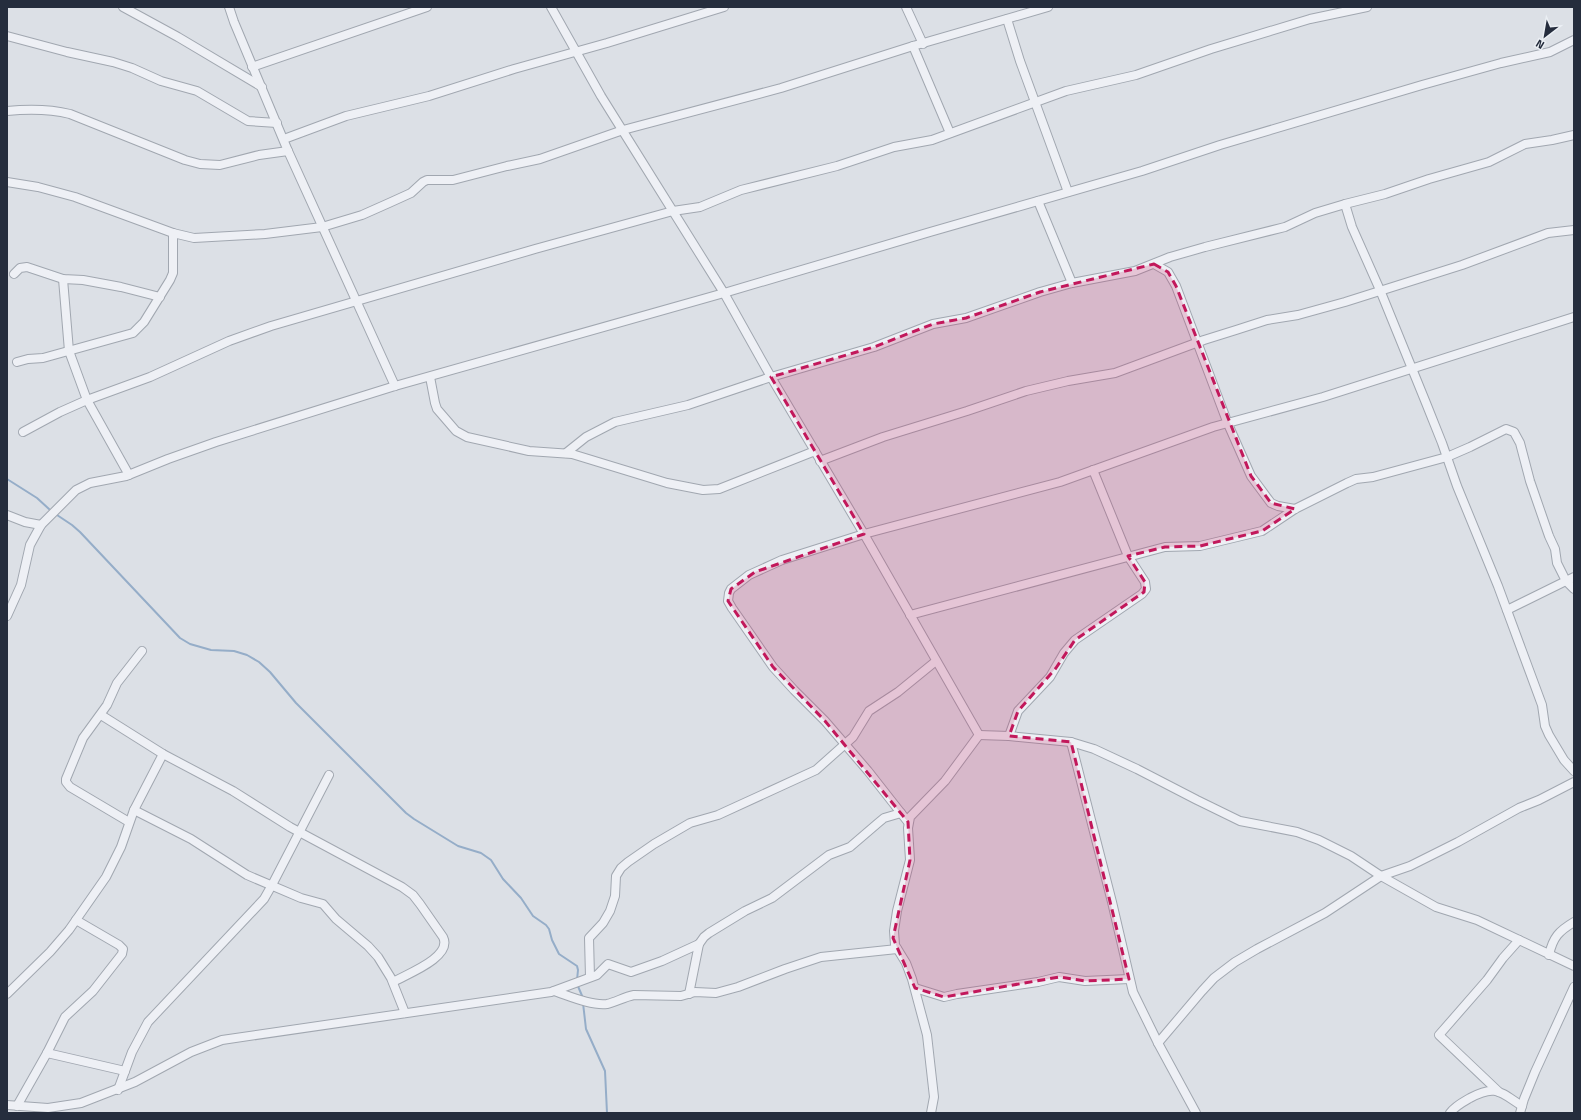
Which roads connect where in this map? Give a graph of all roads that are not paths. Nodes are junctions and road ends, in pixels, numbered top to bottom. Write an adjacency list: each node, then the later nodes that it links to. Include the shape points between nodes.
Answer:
1 (123, 7): 16 (street)
2 (230, 7): 15 (street)
3 (428, 7): 15 (street)
4 (551, 7): 14 (street)
5 (724, 7): 14 (street)
6 (906, 7): 12 (street)
7 (1048, 7): 9 (street)
8 (1367, 7): 17 (street, via 1310,19 1211,49 1150,71 1082,86)
9 (1007, 19): 12 (street); 17 (street)
10 (7, 36): 19 (street, via 132,68 161,81 197,91 248,121)
11 (1574, 40): 26 (street, via 1550,52 1394,93)
12 (923, 44): 13 (street)
13 (913, 46): 20 (street, via 781,88); 21 (street)
14 (576, 52): 20 (street); 23 (street, via 409,101 346,116)
15 (252, 67): 16 (street)
16 (262, 87): 19 (street)
17 (1036, 102): 21 (street); 26 (street)
18 (7, 111): 24 (street, via 40,110 70,114 200,164 226,164 259,155)
19 (277, 123): 23 (street)
20 (623, 130): 29 (street); 30 (street, via 540,159 453,180 427,180 411,193 362,215)
21 (950, 133): 29 (street, via 894,147 837,166 741,190 700,206)
22 (1574, 135): 28 (street, via 1525,144 1489,162)
23 (284, 139): 24 (street)
24 (288, 151): 30 (street)
25 (7, 182): 32 (street, via 75,197)
26 (1068, 192): 27 (street)
27 (1038, 201): 36 (street); 38 (street)
28 (1345, 204): 33 (street, via 1315,213 1284,227 1205,247); 37 (street, via 1352,227)
29 (673, 211): 38 (street); 40 (street)
30 (322, 226): 32 (street, via 265,234 207,238); 40 (street)
31 (1574, 230): 37 (street, via 1548,233 1468,263)
32 (173, 233): 39 (street, via 173,273)
33 (1154, 264): 36 (street, via 1135,271); 42 (street, via 1165,269 1173,280)
34 (14, 274): 35 (street, via 20,268 28,267)
35 (63, 279): 39 (street, via 121,286); 43 (street)
36 (1072, 284): 46 (street, via 1040,292 966,318 933,324 874,347)
37 (1380, 290): 42 (street, via 1305,313 1267,320); 45 (street)
38 (724, 293): 46 (street); 47 (street)
39 (160, 297): 43 (street, via 133,334)
40 (357, 301): 48 (street); 49 (street, via 229,341 156,374)
41 (1574, 317): 45 (street)
42 (1198, 342): 50 (street); 55 (street, via 1115,373 1026,391 883,437)
43 (69, 352): 44 (street); 49 (street)
44 (17, 362)
45 (1411, 368): 50 (street); 54 (street)
46 (771, 376): 52 (street); 53 (street, via 688,405 610,424 586,437)
47 (430, 377): 48 (street); 53 (street, via 436,406 461,434 476,440 529,451)
48 (395, 386): 57 (street, via 216,442)
49 (87, 400): 51 (street); 57 (street)
50 (1228, 424): 56 (street, via 1180,438); 58 (street, via 1249,473 1267,500 1274,505)
51 (23, 432)
52 (815, 451): 53 (street, via 719,489 708,490 655,480); 55 (street)
53 (566, 453)
54 (1447, 457): 58 (street, via 1373,477 1356,479); 64 (street, via 1470,448 1501,430 1509,429 1514,432 1555,549 1557,563); 66 (street)
55 (820, 461): 61 (street)
56 (1093, 470): 61 (street, via 1045,486); 62 (street)
57 (129, 475): 60 (street, via 81,487)
58 (1295, 509): 62 (street, via 1262,531 1200,546 1165,547)
59 (7, 515): 60 (street)
60 (41, 525): 68 (street, via 30,545 21,585)
61 (864, 534): 67 (street); 75 (street, via 782,560 755,572 731,589 728,597 732,608 773,667)
62 (1128, 556): 67 (street); 73 (street, via 1145,582 1144,592 1068,647 1050,677 1018,711)
63 (1574, 577): 64 (street)
64 (1566, 581): 65 (street); 66 (street)
65 (1574, 589)
66 (1507, 610): 77 (street, via 1542,705 1549,735)
67 (910, 615): 70 (street)
68 (7, 616)
69 (142, 651): 71 (street, via 117,683)
70 (936, 661): 72 (street); 75 (street, via 898,692 869,711 856,734)
71 (101, 715): 76 (street); 82 (street, via 80,743 66,782)
72 (979, 735): 73 (street); 83 (street, via 945,781 914,811)
73 (1009, 736): 74 (street)
74 (1071, 742): 85 (street, via 1094,749 1240,821 1297,832 1319,840 1351,856); 95 (street)
75 (846, 744): 81 (street); 94 (street, via 816,770 718,815 684,826 625,865 616,876 615,896 610,911 589,938)
76 (163, 754): 80 (street); 84 (street, via 233,791)
77 (1574, 771)
78 (329, 775): 84 (street)
79 (1574, 782): 85 (street, via 1410,866)
80 (134, 810): 82 (street); 86 (street, via 191,840 247,875)
81 (901, 813): 83 (street); 90 (street, via 884,818 850,847 824,858 772,898 744,911 709,933)
82 (129, 822): 87 (street, via 111,868)
83 (908, 822): 91 (street, via 911,854 894,931 893,938)
84 (299, 832): 86 (street); 96 (street, via 408,890 443,937 445,946 439,955)
85 (1381, 876): 89 (street, via 1436,907 1477,920); 103 (street, via 1325,913 1235,962 1214,978)
86 (272, 885): 96 (street, via 327,907 336,919 378,957); 105 (street, via 257,906 148,1022)
87 (76, 920): 100 (street, via 50,952); 104 (street, via 123,949 93,991 64,1017)
88 (1574, 922): 92 (street, via 1556,936)
89 (1520, 940): 92 (street); 107 (street, via 1438,1035)
90 (699, 944): 94 (street, via 631,972 608,964 597,975); 101 (street)
91 (897, 949): 98 (street, via 906,963); 101 (street, via 821,957 719,993)
92 (1549, 955): 93 (street)
93 (1574, 966)
94 (590, 977): 99 (street)
95 (1129, 979): 98 (street, via 1085,981 1059,977 944,997); 103 (street, via 1135,997)
96 (393, 982): 102 (street)
97 (1574, 987): 110 (street, via 1535,1072)
98 (915, 988): 112 (street, via 927,1036 934,1097)
99 (554, 991): 101 (street, via 599,1004 611,1003 627,996); 102 (street)
100 (7, 994)
101 (689, 994)
102 (405, 1013): 106 (street, via 222,1040 191,1052)
103 (1158, 1042): 113 (street)
104 (47, 1054): 105 (street); 109 (street)
105 (125, 1071): 106 (street)
106 (118, 1090): 111 (street)
107 (1499, 1092): 110 (street); 114 (street, via 1484,1092 1458,1105)
108 (7, 1105): 109 (street)
109 (17, 1106): 111 (street)
110 (1521, 1110)
111 (50, 1111)
112 (931, 1113)
113 (1196, 1113)
114 (1450, 1113)

